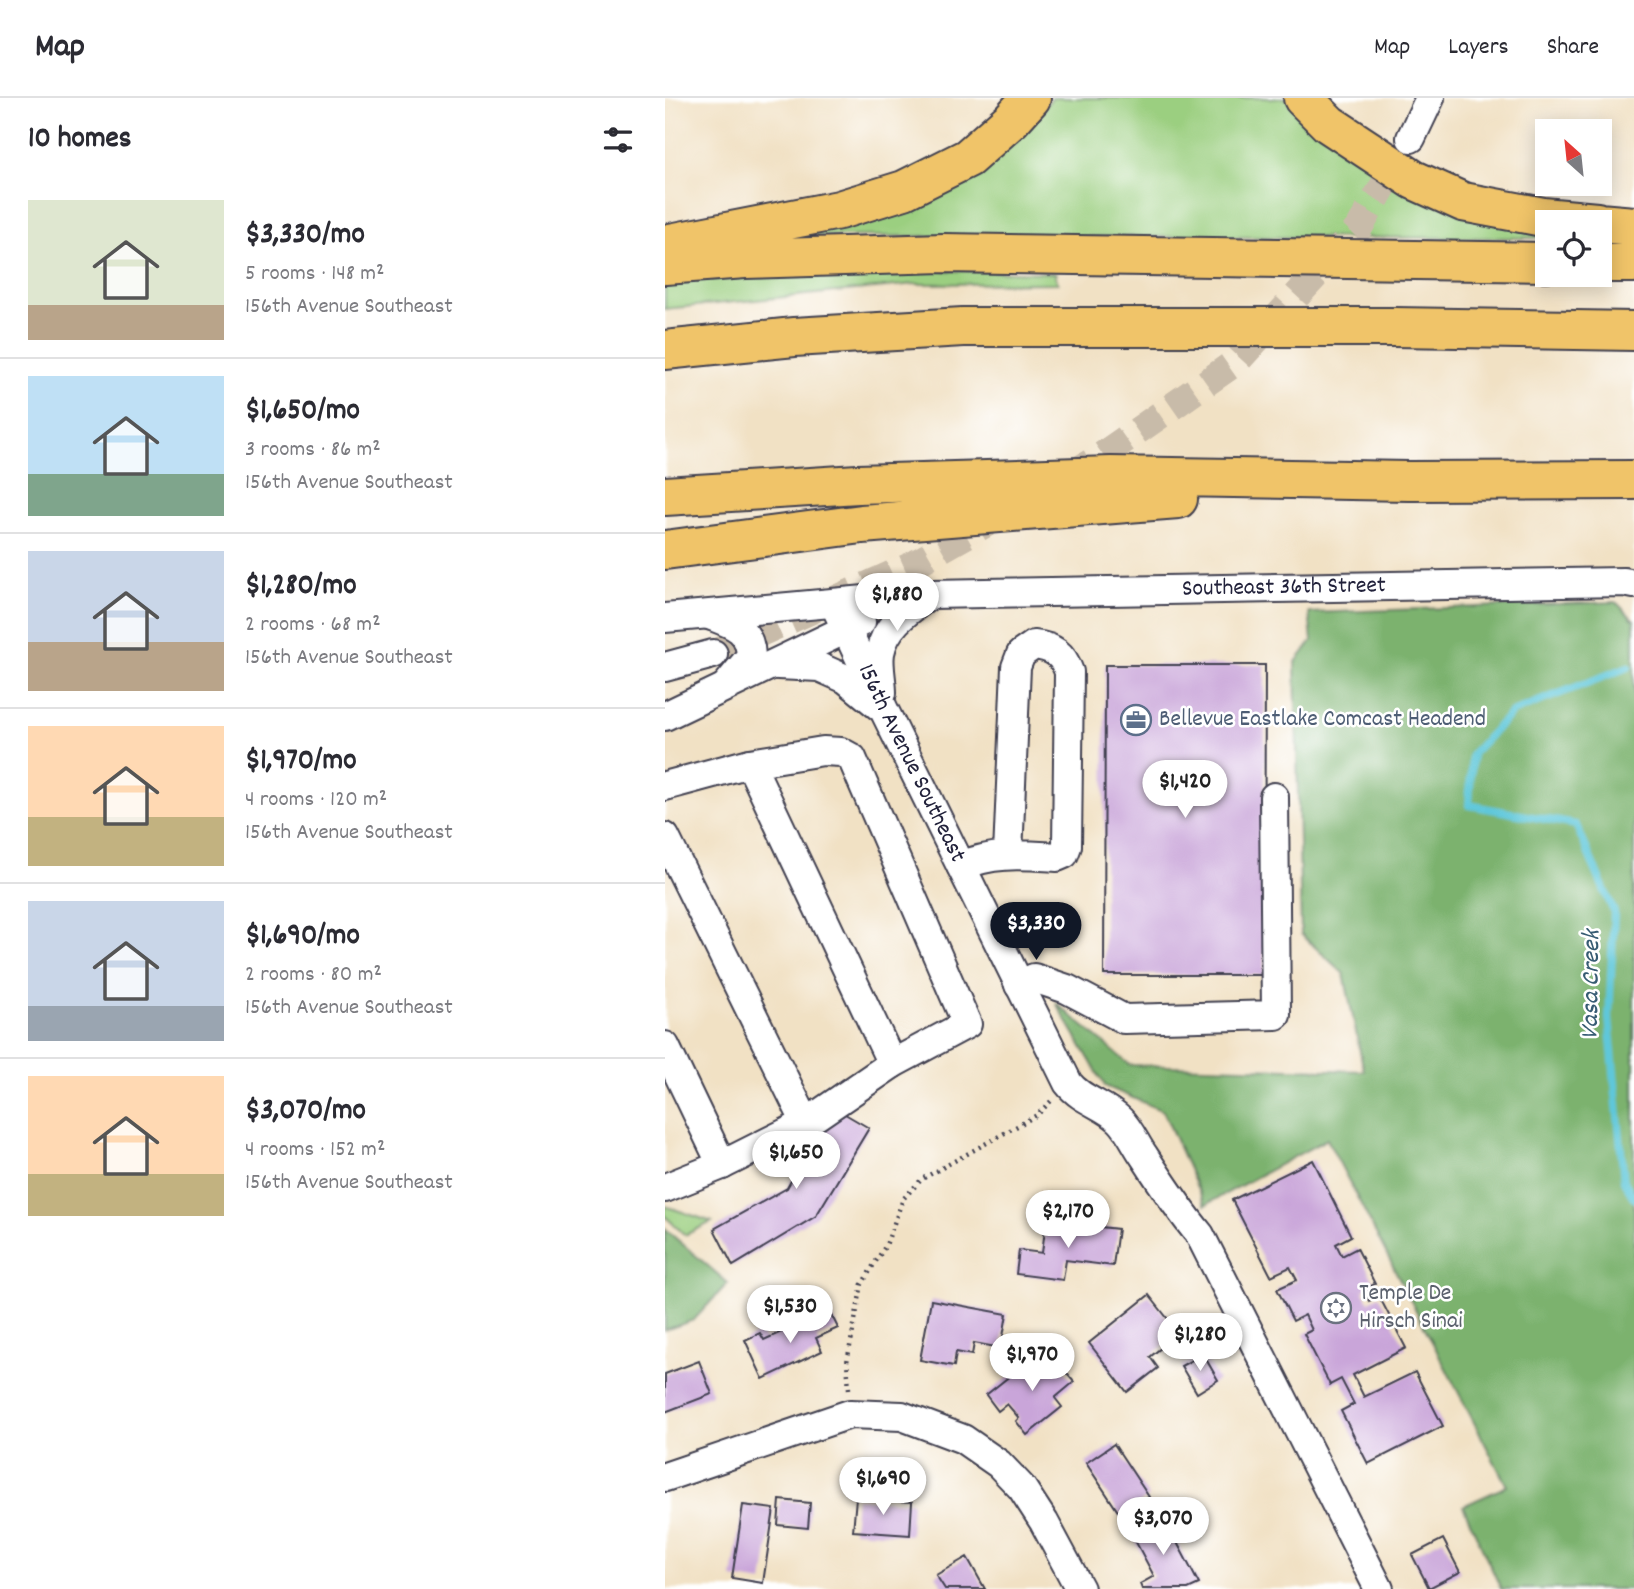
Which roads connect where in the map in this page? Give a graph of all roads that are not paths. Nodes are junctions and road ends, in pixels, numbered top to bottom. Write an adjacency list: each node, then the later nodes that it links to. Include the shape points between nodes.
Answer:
1 (1031, 98): 8 (highway, via 968,158 904,190 839,210)
2 (1303, 98): 5 (highway, via 1329,124 1414,180 1463,202)
3 (1430, 98): 4 (street)
4 (1411, 138)
5 (1535, 216)
6 (1612, 224): 7 (highway)
7 (1634, 226)
8 (665, 244)
9 (1535, 262): 12 (highway, via 943,253)
10 (1612, 263): 11 (highway)
11 (1634, 263)
12 (665, 265)
13 (1634, 331): 14 (highway, via 963,327)
14 (665, 349)
15 (1634, 480): 16 (highway)
16 (1409, 481): 17 (highway, via 1111,476); 18 (highway, via 862,524)
17 (665, 496)
18 (665, 550)
19 (1634, 584): 20 (street, Southeast 36th Street)
20 (932, 594): 22 (street, Southeast 36th Street); 28 (street, via 901,616 886,635 880,654)
21 (705, 613): 22 (street, Southeast 36th Street); 23 (street, Southeast 36th Street); 27 (street, via 738,627 750,642 751,656)
22 (839, 616): 25 (street); 28 (street, 156th Avenue Southeast)
23 (665, 618)
24 (713, 654): 26 (street)
25 (776, 664): 27 (street); 28 (street, via 819,667 846,679)
26 (665, 667)
27 (723, 690): 29 (street)
28 (884, 710): 35 (street, 156th Avenue Southeast)
29 (665, 716)
30 (750, 763): 31 (street); 38 (street); 38 (street, via 823,751 852,758 967,1024)
31 (665, 786)
32 (1274, 797): 36 (street, via 1276,1015 1124,1019 1067,989 1034,978)
33 (665, 837): 39 (street)
34 (1007, 855): 34 (street, via 1017,667 1021,654 1034,645 1047,646 1059,653 1069,672 1067,846 1056,857); 35 (street)
35 (961, 866): 36 (street, 156th Avenue Southeast)
36 (1020, 985): 44 (street, 156th Avenue Southeast, via 1068,1083 1122,1122 1200,1236)
37 (665, 1046): 40 (street)
38 (892, 1064): 39 (street)
39 (806, 1123): 40 (street)
40 (722, 1165): 41 (street)
41 (665, 1188)
42 (665, 1476): 43 (street, via 850,1414 902,1416 963,1439 999,1464 1044,1521)
43 (1080, 1589)
44 (1379, 1589)

